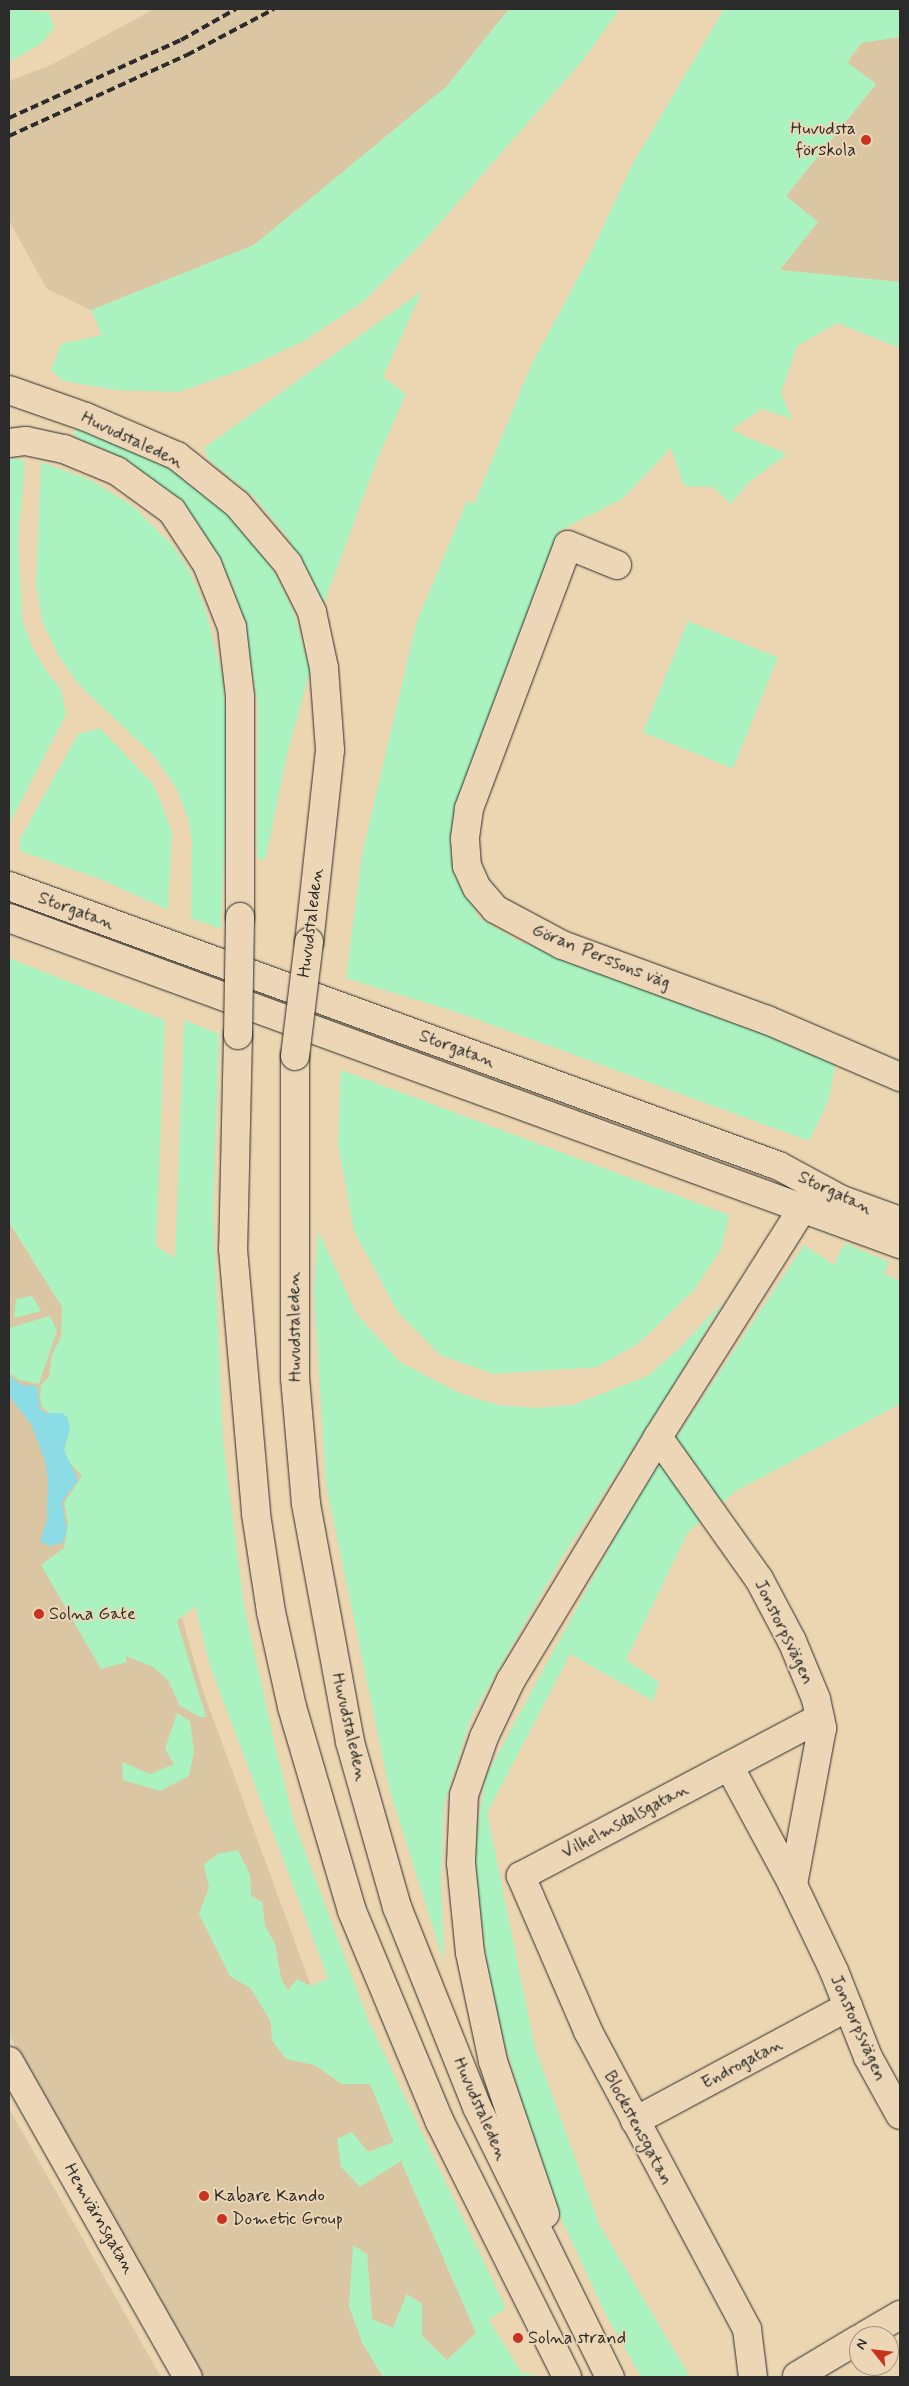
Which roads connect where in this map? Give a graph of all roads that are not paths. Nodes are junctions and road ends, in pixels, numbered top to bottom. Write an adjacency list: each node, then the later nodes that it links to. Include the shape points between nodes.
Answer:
1 (9, 390): 20 (main road, Huvudstaleden, bridge, via 86,417 177,456 237,504 288,564 312,612 324,668 330,750 295,1056 295,1378 306,1504 350,1742 397,1907 477,2107)
2 (9, 443): 25 (main road, Huvudstaleden, bridge, via 26,440 64,449 117,471 172,511 207,564 232,627 240,696 240,917 233,1249 256,1514 271,1612 292,1707 352,1911 440,2122)
3 (617, 565): 6 (main road, Göran Perssons väg, via 568,545 469,809 464,839 466,857 478,888 496,909 562,945 766,1020)
4 (9, 886): 8 (main road, Storgatan, via 779,1166 842,1200)
5 (9, 918): 7 (main road, Storgatan)
6 (900, 1077)
7 (803, 1208): 9 (main road, Storgatan); 10 (main road)
8 (900, 1221)
9 (900, 1244)
10 (658, 1437): 11 (main road, Jonstorpsvägen, via 759,1578 792,1641); 20 (main road, via 511,1680 484,1738 464,1795 461,1863 468,1935 493,2061)
11 (820, 1718): 12 (main road, Vilhelmsdalsgatan); 14 (main road, Jonstorpsvägen, via 822,1728)
12 (729, 1766): 13 (main road, Vilhelmsdalsgatan); 14 (main road, Jonstorpsvägen)
13 (521, 1876): 18 (main road, Blockstensgatan, via 588,2032)
14 (793, 1885): 15 (main road, Jonstorpsvägen)
15 (848, 2007): 17 (main road, Jonstorpsvägen, via 868,2057); 18 (main road, Endrogatan)
16 (9, 2061): 24 (main road, Hemvärnsgatan)
17 (900, 2116)
18 (635, 2121): 27 (main road, Blockstensgatan, via 747,2329)
19 (900, 2315): 21 (main road)
20 (582, 2324): 26 (main road, Huvudstaleden)
21 (881, 2326)
22 (849, 2345): 23 (main road)
23 (797, 2376)
24 (188, 2377)
25 (567, 2377)
26 (610, 2377)
27 (753, 2377)

